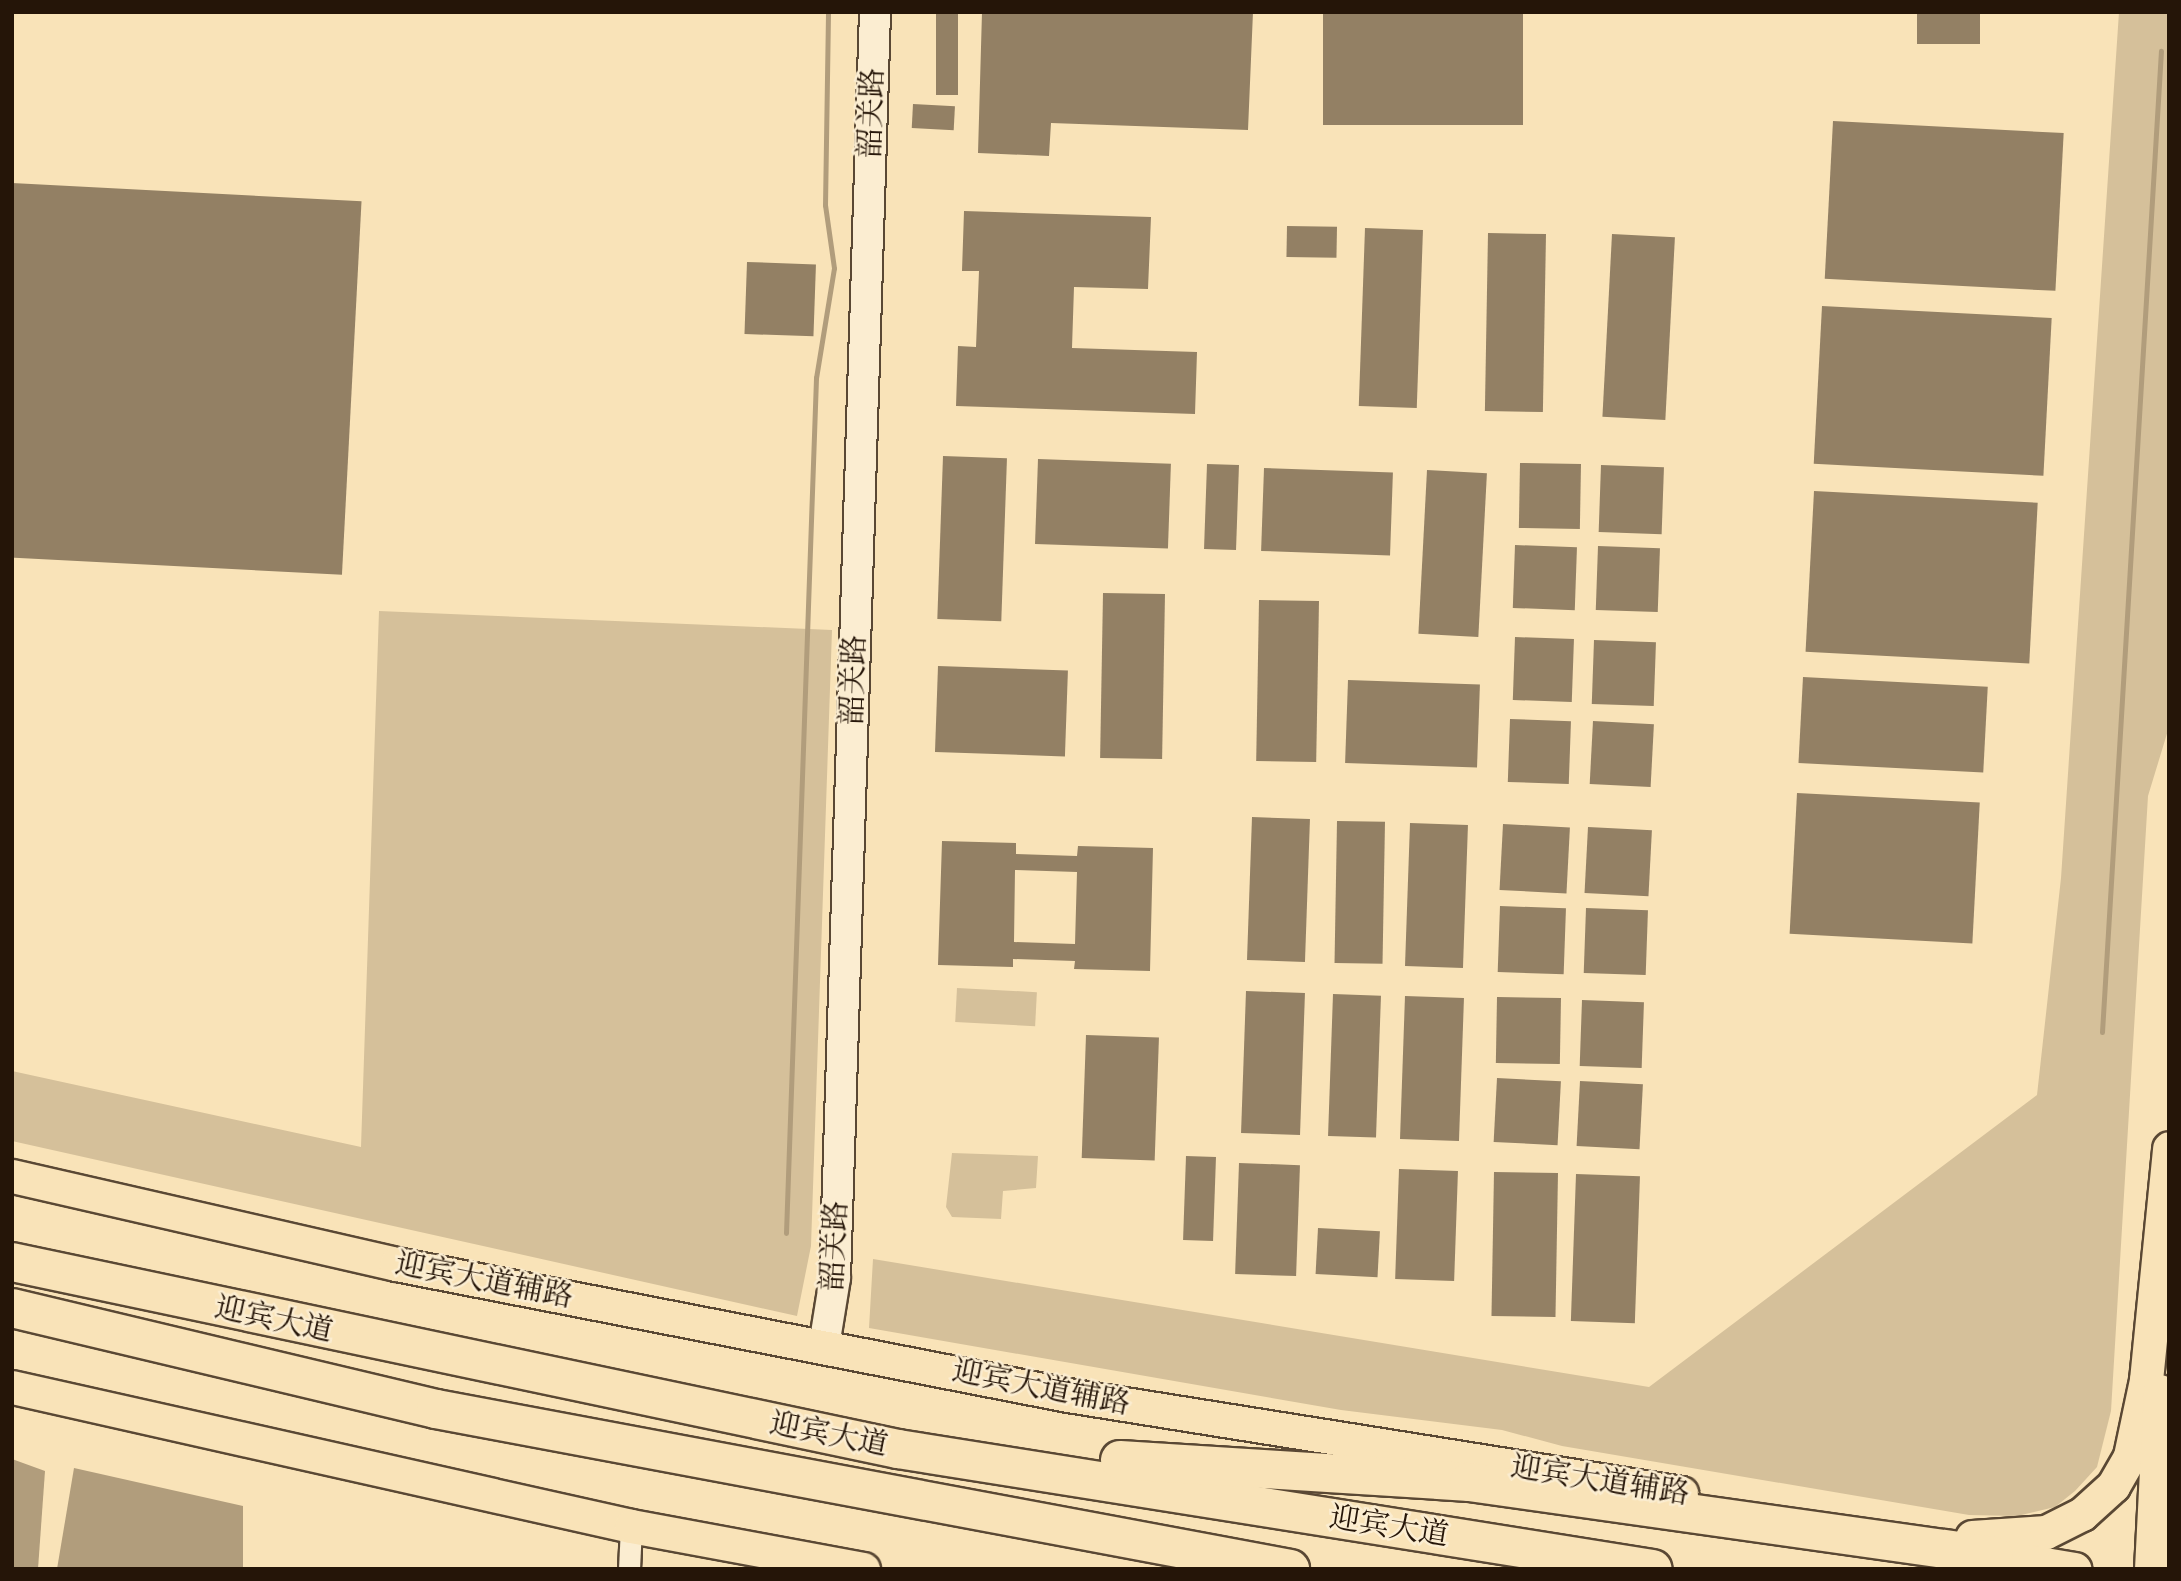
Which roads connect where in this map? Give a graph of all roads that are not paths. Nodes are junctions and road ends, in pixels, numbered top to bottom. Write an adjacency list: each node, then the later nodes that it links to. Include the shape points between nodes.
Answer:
1 (875, 12): 8 (street, 韶关路, via 835,1278)
2 (2169, 1148): 13 (main road, via 2146,1380 2130,1456 2113,1486 2082,1514 2046,1532 1993,1539)
3 (12, 1176): 8 (main road, 迎宾大道辅路, via 397,1264)
4 (2169, 1200): 22 (main road)
5 (17, 1263): 10 (highway, 迎宾大道)
6 (12, 1308): 9 (highway, 迎宾大道)
7 (12, 1329): 9 (highway)
8 (824, 1346): 13 (main road, 迎宾大道辅路, via 1068,1395)
9 (203, 1358): 12 (highway, 迎宾大道)
10 (448, 1359): 15 (highway, via 817,1408 1085,1457 1469,1482); 20 (highway, 迎宾大道, via 898,1449)
11 (12, 1387): 14 (main road)
12 (436, 1409): 18 (highway, via 879,1511); 19 (highway, 迎宾大道)
13 (1835, 1523): 15 (main road, 迎宾大道辅路)
14 (631, 1526): 16 (street); 17 (main road)
15 (1994, 1556): 21 (main road, 迎宾大道辅路)
16 (629, 1569)
17 (863, 1569)
18 (1165, 1569)
19 (1290, 1569)
20 (1653, 1569)
21 (2076, 1569)
22 (2151, 1569)

